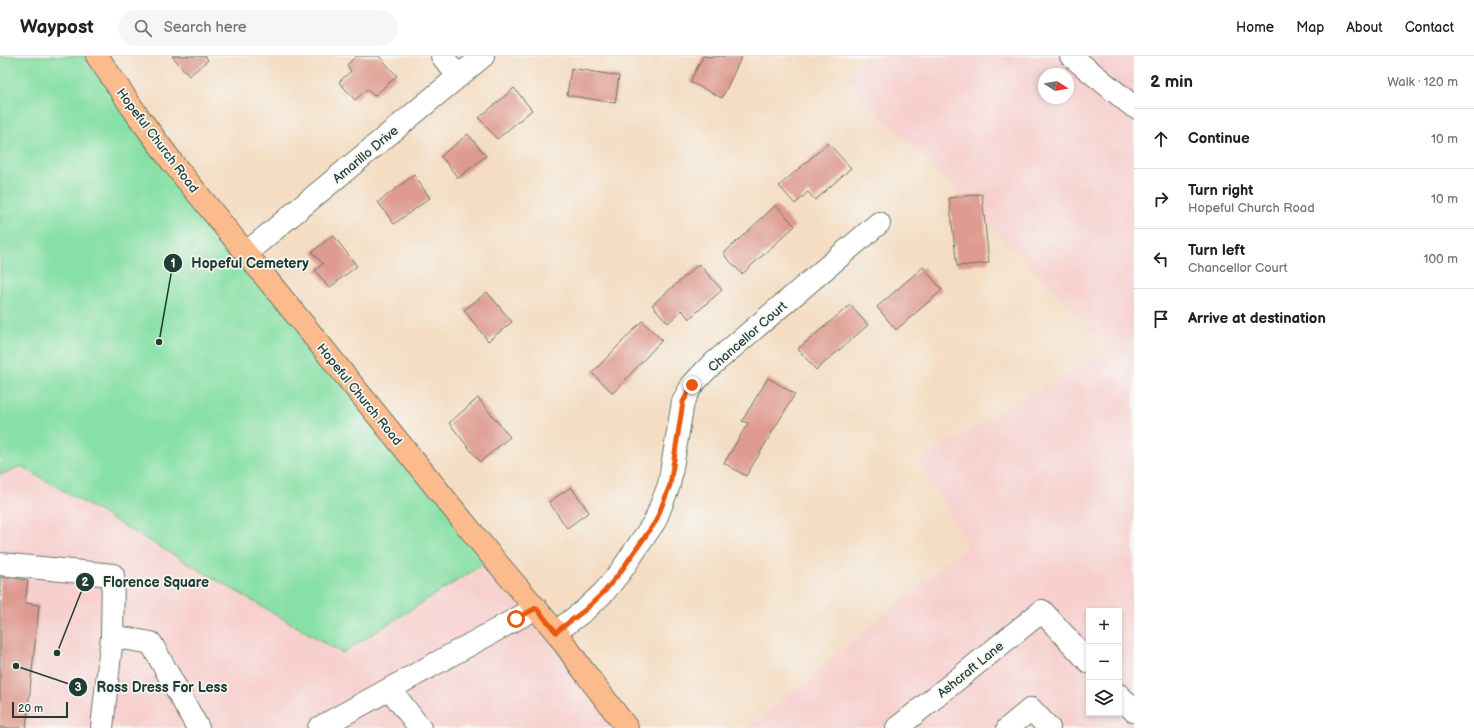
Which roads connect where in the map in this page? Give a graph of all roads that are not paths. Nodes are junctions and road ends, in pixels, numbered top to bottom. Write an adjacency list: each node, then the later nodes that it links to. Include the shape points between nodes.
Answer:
1 (97, 56): 8 (main road, Hopeful Church Road, via 172,162)
2 (442, 56): 5 (street)
3 (483, 56): 5 (street, Amarillo Drive)
4 (1071, 56): 6 (street)
5 (458, 76): 8 (street, Amarillo Drive)
6 (1134, 107)
7 (879, 223): 11 (street, Chancellor Court, via 708,368 692,385 683,402 670,485 656,521 604,592)
8 (246, 253): 10 (main road, Hopeful Church Road)
9 (0, 564): 12 (street, via 113,575)
10 (536, 608): 11 (main road, Hopeful Church Road); 14 (street)
11 (556, 632): 21 (main road, Hopeful Church Road)
12 (112, 636): 17 (street); 18 (street, via 151,643)
13 (1086, 659): 22 (street, Ashcraft Lane, via 1042,610)
14 (390, 689): 19 (street); 20 (street)
15 (1122, 698): 16 (street)
16 (1134, 711)
17 (102, 728)
18 (198, 728)
19 (319, 728)
20 (420, 728)
21 (627, 728)
22 (897, 728)
23 (1008, 728): 24 (street, via 1031,708)
24 (1048, 728)

